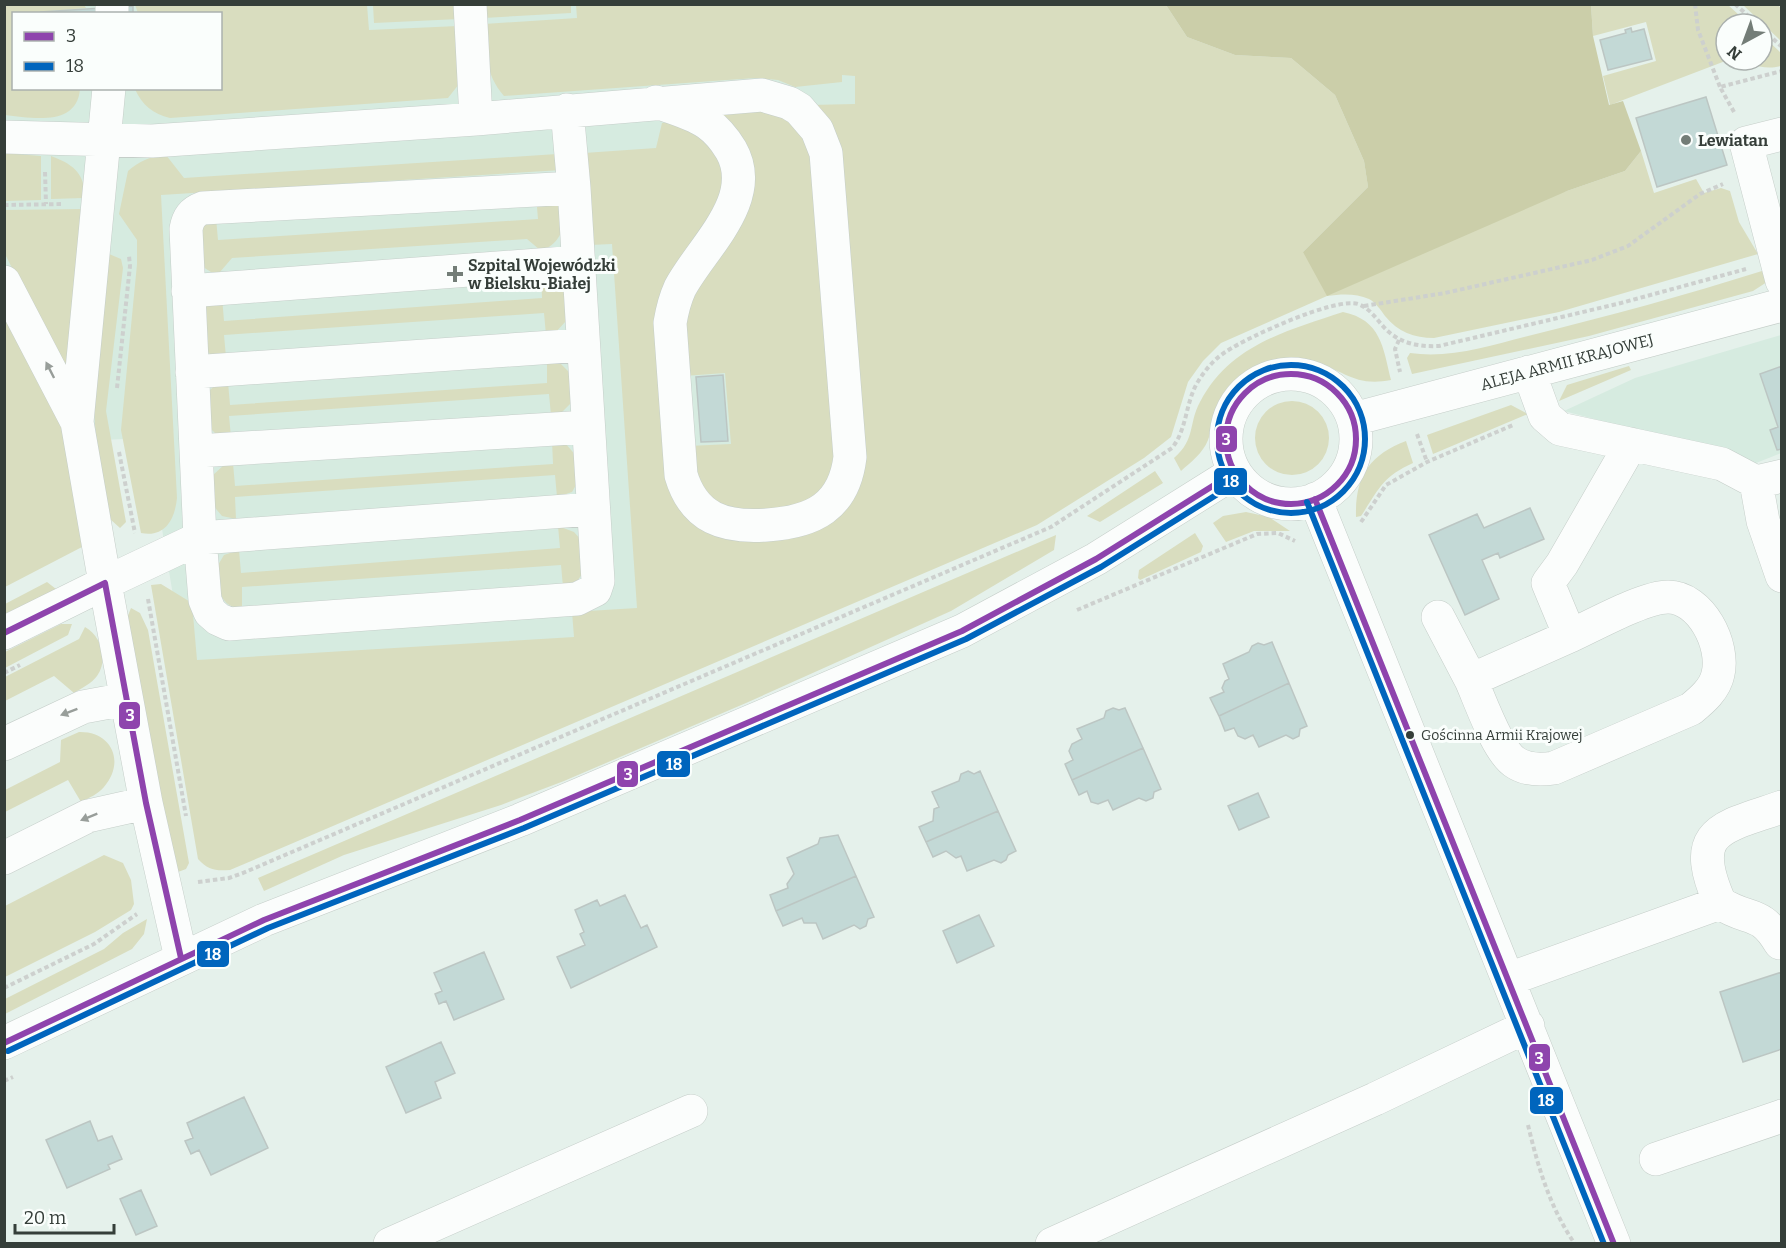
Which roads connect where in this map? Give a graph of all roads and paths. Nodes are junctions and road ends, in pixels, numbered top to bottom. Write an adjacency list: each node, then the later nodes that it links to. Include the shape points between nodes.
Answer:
1 (470, 4): 8 (street)
2 (1695, 4): 4 (path, via 1698,30)
3 (1782, 71): 4 (path)
4 (1720, 87): 12 (path)
5 (109, 90): 11 (street)
6 (656, 102): 6 (street, via 708,124 730,149 740,177 735,201 681,287 672,310 684,487 699,508 721,522 753,526 807,519 837,495 850,457 823,141 799,109 770,96); 7 (street)
7 (567, 110): 8 (street); 14 (street)
8 (476, 119): 11 (street, via 152,141)
9 (1782, 134): 12 (street)
10 (4, 137): 11 (street)
11 (104, 140): 15 (street)
12 (1746, 143): 13 (street)
13 (1755, 177): 18 (street); 22 (path, via 1714,187 1628,246 1592,260 1445,293)
14 (574, 188): 17 (street); 20 (street, via 203,208 188,219 186,229)
15 (98, 203): 16 (path); 27 (street)
16 (4, 205)
17 (578, 262): 20 (street); 23 (street)
18 (1769, 273): 22 (path, via 1439,346 1420,347 1399,339)
19 (4, 282): 27 (street, one-way to 19)
20 (188, 291): 24 (street)
21 (1782, 305): 25 (street, ALEJA ARMII KRAJOWEJ)
22 (1363, 306): 49 (path, via 1330,306 1226,351 1215,359 1194,388 1172,448 1045,530 243,873)
23 (582, 345): 24 (street); 28 (street)
24 (192, 372): 30 (street)
25 (1529, 372): 26 (street, ALEJA ARMII KRAJOWEJ); 29 (street, via 1550,423 1560,429)
26 (1353, 418): 31 (street, via 1344,401 1313,377 1293,374 1264,380 1241,397 1231,414 1226,434); 33 (street, via 1357,435 1351,466 1336,486)
27 (77, 422): 39 (street)
28 (586, 427): 30 (street); 34 (street)
29 (1631, 444): 32 (street); 42 (street, via 1548,583)
30 (197, 451): 35 (street)
31 (1235, 472): 33 (street, via 1246,487 1279,503); 53 (street, via 1096,559 962,631 520,820 345,886)
32 (1769, 479): 38 (street, via 1763,521)
33 (1315, 500): 54 (street)
34 (592, 509): 35 (street); 35 (street, via 598,581 595,590 577,599 229,624 218,620 205,600)
35 (200, 538): 39 (street)
36 (1218, 548): 37 (path, via 1268,532 1289,536)
37 (1302, 549)
38 (1782, 576)
39 (105, 583): 41 (street); 44 (street)
40 (1438, 616): 43 (street)
41 (4, 633)
42 (1570, 636): 43 (street); 43 (street, via 1655,598 1671,597 1683,601 1708,623 1719,657 1718,674 1703,699 1690,709 1554,768 1540,770 1516,763 1506,754)
43 (1471, 680)
44 (126, 699): 45 (street, one-way to 45, via 83,707); 46 (street)
45 (4, 744)
46 (146, 803): 48 (street, one-way to 48, via 88,816); 53 (street)
47 (1782, 807): 50 (street, via 1732,824 1716,834 1708,846 1705,861)
48 (4, 858)
49 (192, 885)
50 (1720, 903): 52 (street, via 1736,913 1759,918 1770,926); 54 (street)
51 (143, 904): 55 (path, via 138,914 94,944)
52 (1780, 943)
53 (182, 958): 57 (street)
54 (1509, 979): 56 (street)
55 (4, 988)
56 (1528, 1026): 62 (street); 63 (street)
57 (4, 1042)
58 (691, 1111): 61 (street)
59 (1782, 1116): 60 (street)
60 (1656, 1159)
61 (390, 1244)
62 (1052, 1244)
63 (1614, 1244)

